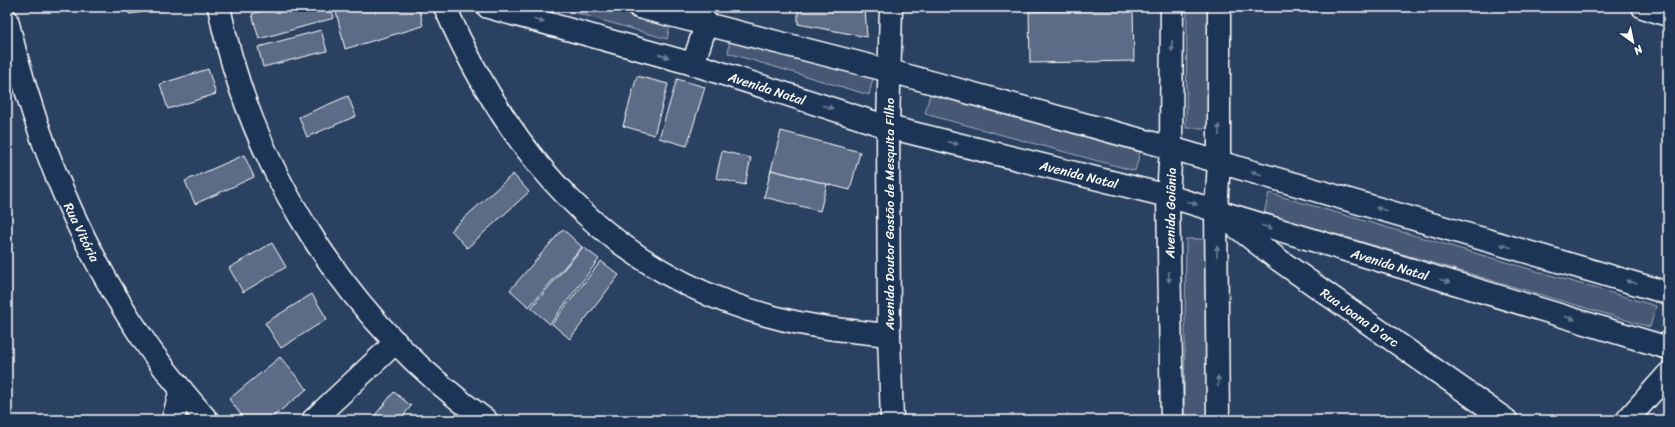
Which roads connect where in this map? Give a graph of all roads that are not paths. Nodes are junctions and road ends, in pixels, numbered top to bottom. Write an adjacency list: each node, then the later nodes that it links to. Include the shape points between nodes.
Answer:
1 (219, 7): 21 (street, via 237,78 276,174 330,263 361,304)
2 (445, 7): 20 (street, via 477,75 524,149 557,187 616,240 651,264 728,303 812,326)
3 (488, 7): 12 (street, Avenida Natal, one-way to 12)
4 (639, 7): 10 (street)
5 (891, 7): 13 (street, Avenida Doutor Gastão de Mesquita Filho)
6 (1172, 7): 15 (street, Avenida Goiânia, one-way to 15)
7 (1219, 7): 16 (street, one-way to 7)
8 (1643, 7): 9 (street)
9 (1668, 15)
10 (702, 16): 12 (street); 13 (street)
11 (7, 20): 24 (street, Rua Vitória, via 19,71 42,142 70,210 131,321)
12 (693, 64): 14 (street, Avenida Natal, one-way to 14)
13 (890, 71): 14 (street, Avenida Doutor Gastão de Mesquita Filho); 15 (street)
14 (888, 127): 17 (street, Avenida Natal, one-way to 17); 20 (street, Avenida Doutor Gastão de Mesquita Filho)
15 (1171, 148): 16 (street); 17 (street, Avenida Goiânia)
16 (1219, 162): 18 (street); 19 (street, one-way to 16)
17 (1168, 196): 18 (street, Avenida Natal, one-way to 18); 30 (street, Avenida Goiânia, one-way to 30)
18 (1216, 211): 22 (street, Avenida Natal, one-way to 22); 31 (street, one-way to 18); 32 (street, Rua Joana D'arc, via 1279,260)
19 (1668, 293)
20 (889, 335): 29 (street, Avenida Doutor Gastão de Mesquita Filho)
21 (396, 342): 27 (street); 28 (street, via 432,377)
22 (1668, 348)
23 (1668, 374): 33 (street)
24 (181, 389): 25 (street); 26 (street, Rua Vitória)
25 (173, 420)
26 (207, 420)
27 (313, 420)
28 (486, 420)
29 (892, 420)
30 (1172, 420)
31 (1218, 420)
32 (1506, 420)
33 (1627, 420)

